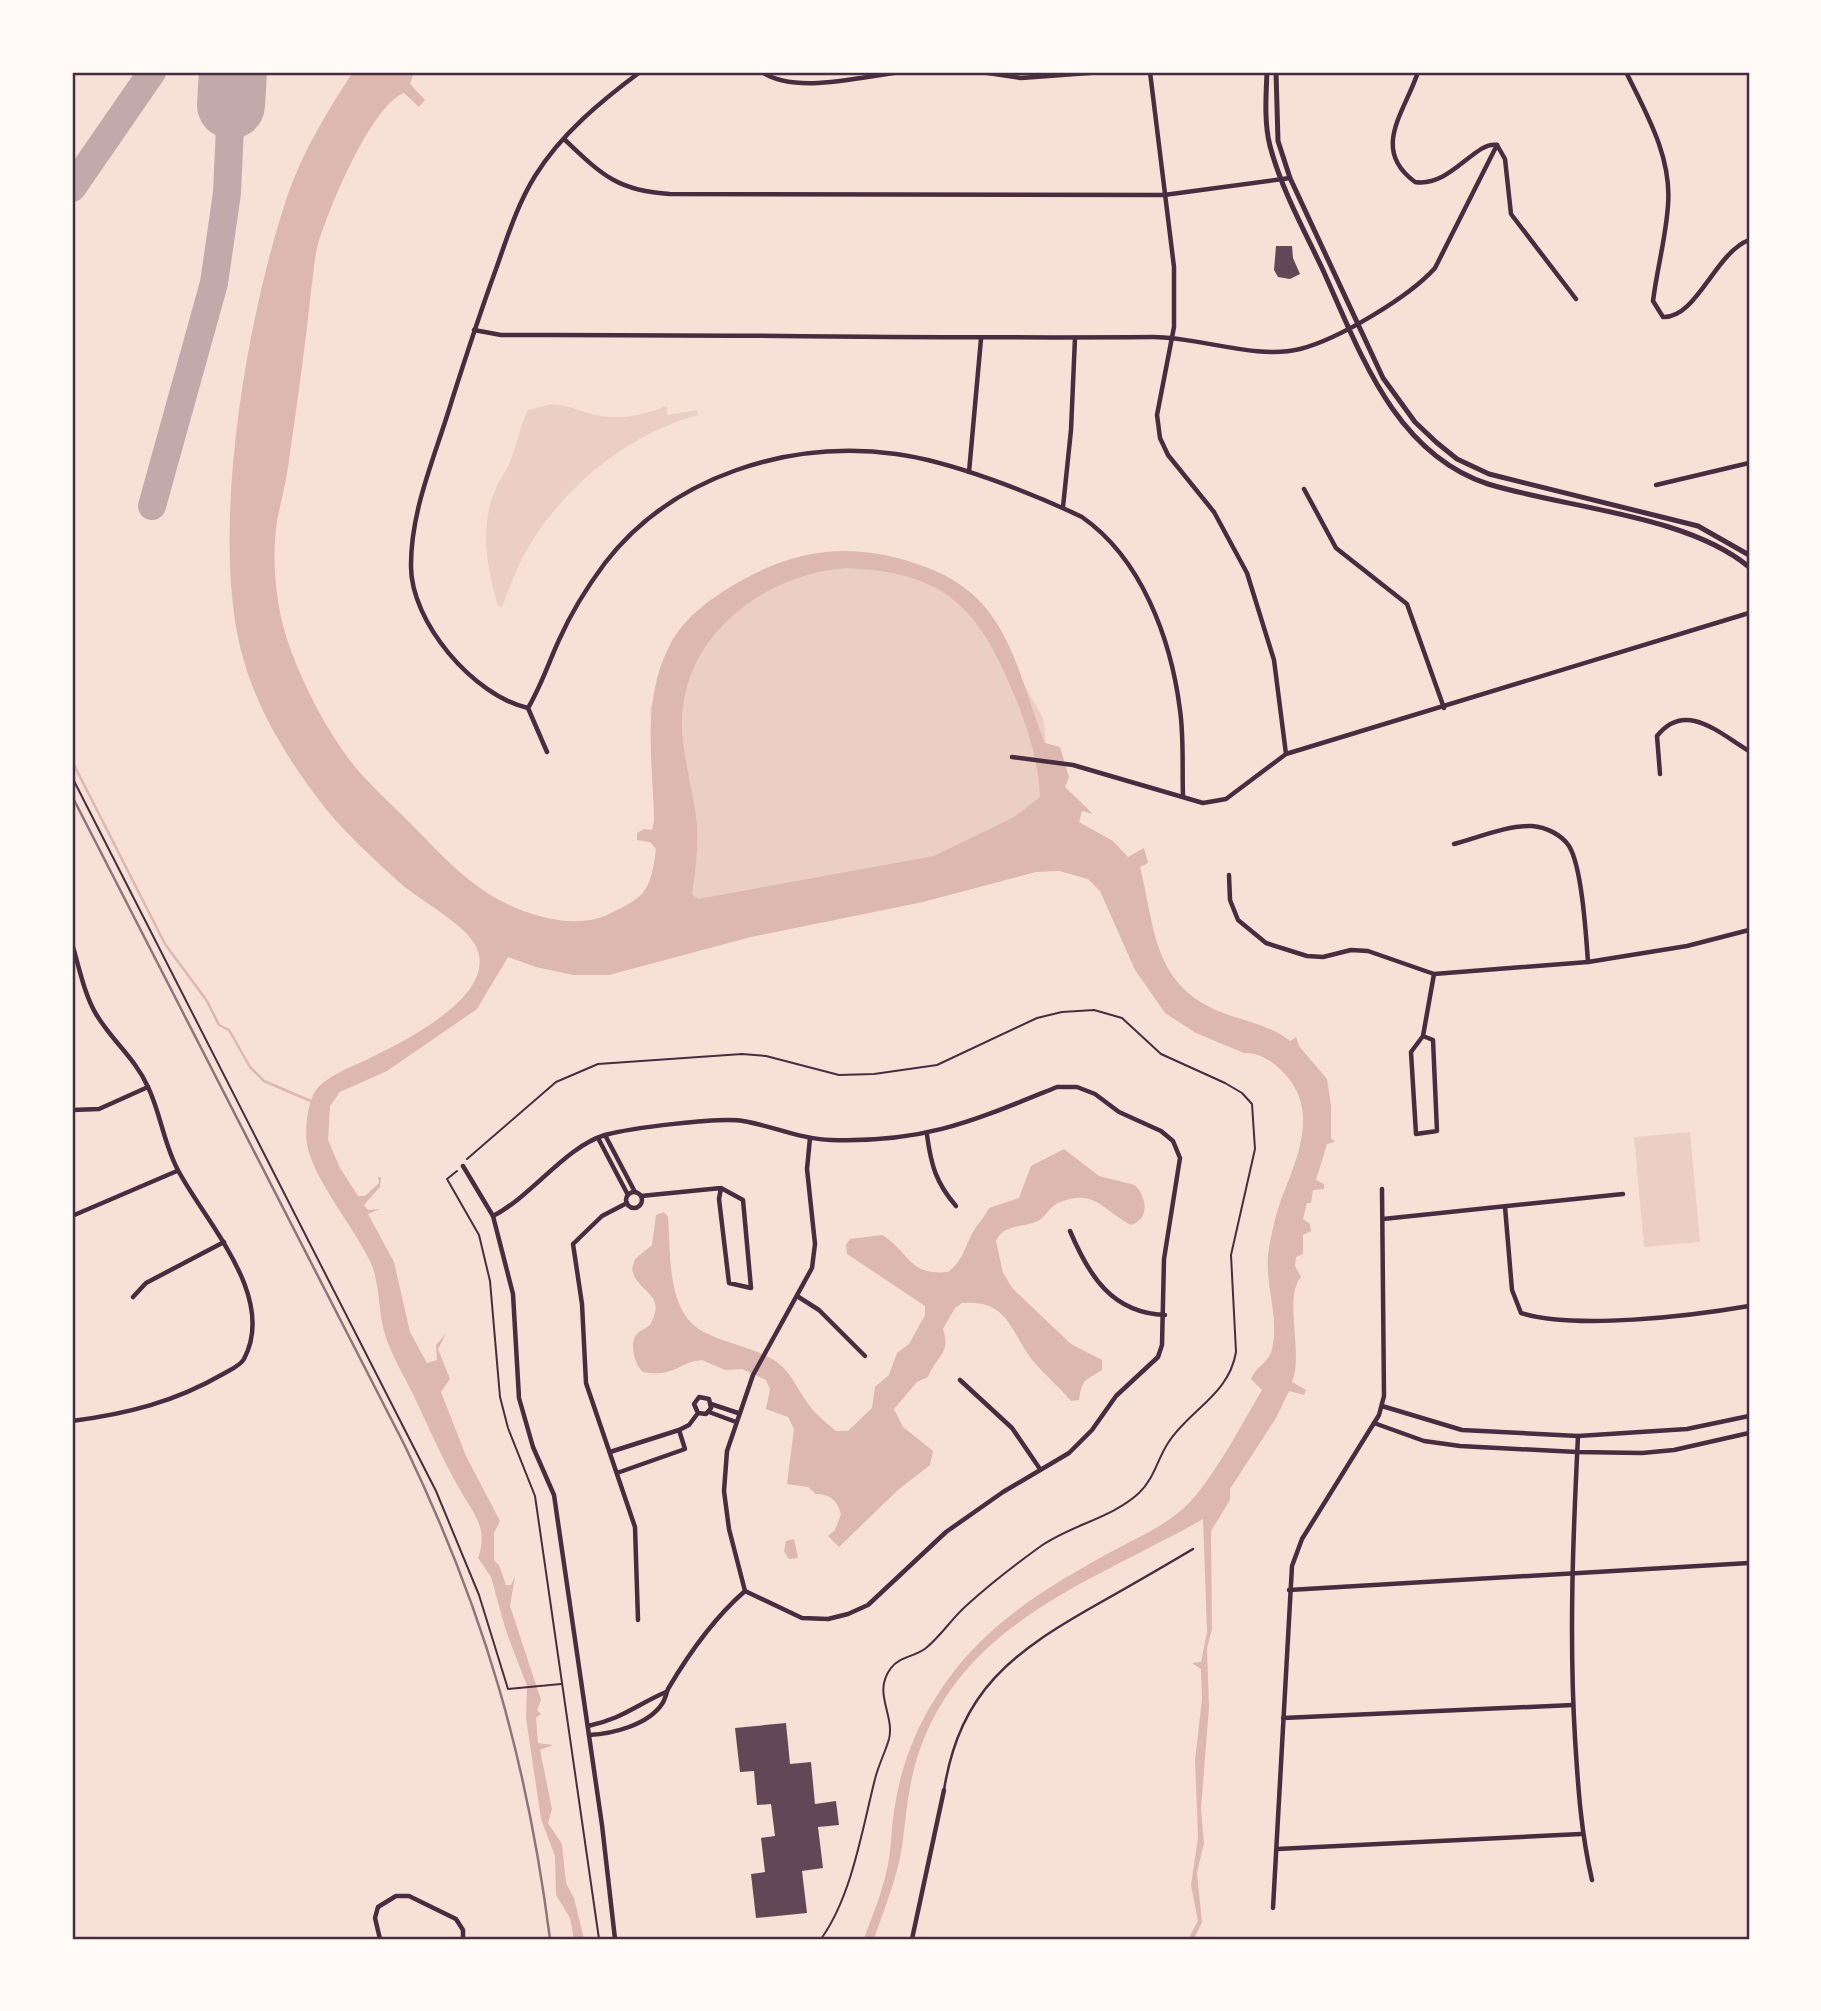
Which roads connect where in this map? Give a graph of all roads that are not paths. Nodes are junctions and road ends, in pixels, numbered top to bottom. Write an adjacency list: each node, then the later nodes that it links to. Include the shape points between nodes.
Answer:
1 (640, 72): 11 (street)
2 (762, 72): 3 (street, via 785,83 808,83)
3 (902, 72)
4 (981, 72): 5 (street, via 1021,78)
5 (1103, 72)
6 (1150, 72): 15 (street)
7 (1267, 72): 14 (street, via 1269,143)
8 (1276, 72): 13 (street, via 1278,141)
9 (1419, 72): 12 (street, via 1392,135 1391,150 1404,173 1415,182 1436,181 1484,147)
10 (1626, 72): 16 (street, via 1662,154 1668,187 1653,301 1658,313 1662,317 1676,315 1726,256)
11 (564, 139): 15 (street, via 629,190 654,193); 20 (street, via 533,179 512,223)
12 (1497, 145): 17 (street, via 1505,159 1511,214); 18 (street, via 1436,268 1423,282)
13 (1290, 178): 14 (street); 18 (street)
14 (1281, 179): 15 (street); 19 (street)
15 (1164, 195): 22 (street, via 1174,267)
16 (1749, 240)
17 (1576, 299)
18 (1358, 323): 19 (street); 29 (street, via 1383,378 1415,422 1457,459 1489,474 1698,526)
19 (1349, 327): 22 (street, via 1301,349 1273,352); 30 (street, via 1388,404 1452,466 1486,483 1695,537)
20 (474, 330): 23 (street, via 501,335); 32 (street, via 416,514 410,567 420,610 446,651 500,700)
21 (1075, 338): 22 (street); 23 (street); 28 (street)
22 (1172, 338): 36 (street, via 1157,415 1160,438 1167,455 1214,512 1247,573 1274,660)
23 (981, 339): 25 (street)
24 (1749, 463): 26 (street)
25 (969, 472): 28 (street); 32 (street, via 899,454 859,450 802,453 750,464 711,480 648,520 606,562 581,596)
26 (1656, 485)
27 (1304, 489): 33 (street, via 1336,548 1407,604)
28 (1063, 508): 39 (street, via 1098,528 1130,566 1153,608 1172,665 1180,711)
29 (1749, 555)
30 (1749, 567)
31 (1749, 613): 33 (street)
32 (528, 708): 35 (street)
33 (1444, 708): 36 (street)
34 (1749, 751): 38 (street, via 1701,722 1679,719 1657,736)
35 (547, 752)
36 (1286, 754): 39 (street, via 1226,799 1203,803)
37 (1013, 757): 39 (street, via 1073,765)
38 (1660, 774)
39 (1183, 796)
40 (1454, 844): 44 (street, via 1528,826 1557,835 1569,846 1582,896)
41 (1229, 875): 45 (street, via 1230,900 1238,920 1266,943 1307,956 1368,951)
42 (1749, 930): 44 (street, via 1687,946)
43 (72, 944): 47 (street, via 93,1010 126,1049)
44 (1588, 962): 45 (street)
45 (1434, 974): 46 (street)
46 (1423, 1036): 46 (street, via 1411,1052 1416,1133 1437,1131 1433,1040)
47 (148, 1087): 48 (street, via 99,1109); 54 (street)
48 (72, 1110)
49 (605, 1135): 51 (street); 52 (street, via 734,1120); 57 (street)
50 (927, 1135): 52 (street, via 882,1140); 62 (street, via 934,1175); 72 (street, via 1068,1086 1095,1094 1119,1112 1161,1130 1173,1141 1180,1158 1164,1259)
51 (597, 1138): 59 (street); 65 (street)
52 (810, 1138): 69 (street, via 807,1169 815,1244 812,1268)
53 (463, 1166): 65 (street)
54 (177, 1171): 64 (street); 68 (street)
55 (721, 1188): 55 (street, via 729,1283 751,1288 743,1200); 60 (street)
56 (1382, 1189): 66 (street)
57 (635, 1192): 59 (street); 60 (street)
58 (1623, 1194): 63 (street)
59 (628, 1195): 61 (street)
60 (641, 1196): 61 (street, via 638,1207)
61 (627, 1203): 87 (street, via 602,1216 573,1244 586,1383)
62 (956, 1206)
63 (1505, 1208): 66 (street); 71 (street, via 1512,1290 1521,1313 1545,1321)
64 (72, 1216)
65 (494, 1216): 100 (street, via 513,1294 519,1398 554,1495)
66 (1383, 1219): 76 (street)
67 (1070, 1231): 72 (street, via 1084,1264 1120,1303 1144,1314)
68 (224, 1242): 70 (street, via 146,1283); 81 (street, via 254,1318 252,1341 242,1362 187,1395)
69 (797, 1296): 73 (street, via 819,1310); 79 (street, via 762,1355)
70 (133, 1297)
71 (1749, 1306)
72 (1165, 1315): 89 (street, via 1158,1357 1116,1396 1084,1439)
73 (865, 1356)
74 (960, 1380): 89 (street, via 1012,1428)
75 (711, 1404): 77 (street); 78 (street, via 704,1397 695,1400); 79 (street)
76 (1382, 1406): 83 (street); 86 (street, via 1462,1430)
77 (709, 1412): 78 (street); 82 (street)
78 (698, 1413): 84 (street)
79 (738, 1413): 82 (street)
80 (1749, 1416): 86 (street, via 1687,1429)
81 (72, 1421)
82 (736, 1422): 95 (street, via 727,1451 724,1491)
83 (1374, 1423): 88 (street, via 1424,1441); 94 (street, via 1302,1539)
84 (679, 1430): 87 (street); 90 (street, via 685,1450)
85 (1749, 1433): 88 (street, via 1674,1450)
86 (1578, 1436): 88 (street)
87 (610, 1452): 90 (street)
88 (1577, 1452): 93 (street)
89 (1040, 1469): 95 (street, via 946,1532 867,1605 848,1614 802,1618)
90 (617, 1473): 96 (street, via 635,1527)
91 (1193, 1549): 102 (lane, via 1050,1632 1006,1664 963,1722)
92 (1749, 1563): 93 (street)
93 (1571, 1576): 94 (street); 98 (street)
94 (1289, 1590): 99 (street)
95 (745, 1591): 97 (street, via 727,1606)
96 (638, 1620)
97 (667, 1692): 100 (street, via 644,1701 629,1714); 101 (street, via 663,1704 641,1721 605,1735)
98 (1573, 1705): 99 (street); 103 (street)
99 (1283, 1718): 104 (street)
100 (588, 1726): 101 (street)
101 (589, 1735): 109 (street)
102 (944, 1790): 110 (street)
103 (1581, 1834): 104 (street); 105 (street)
104 (1277, 1849): 106 (street)
105 (1592, 1880)
106 (1273, 1908)
107 (380, 1939): 108 (street, via 374,1918 378,1907 396,1896 409,1896 456,1919)
108 (463, 1939)
109 (615, 1939)
110 (912, 1939)

